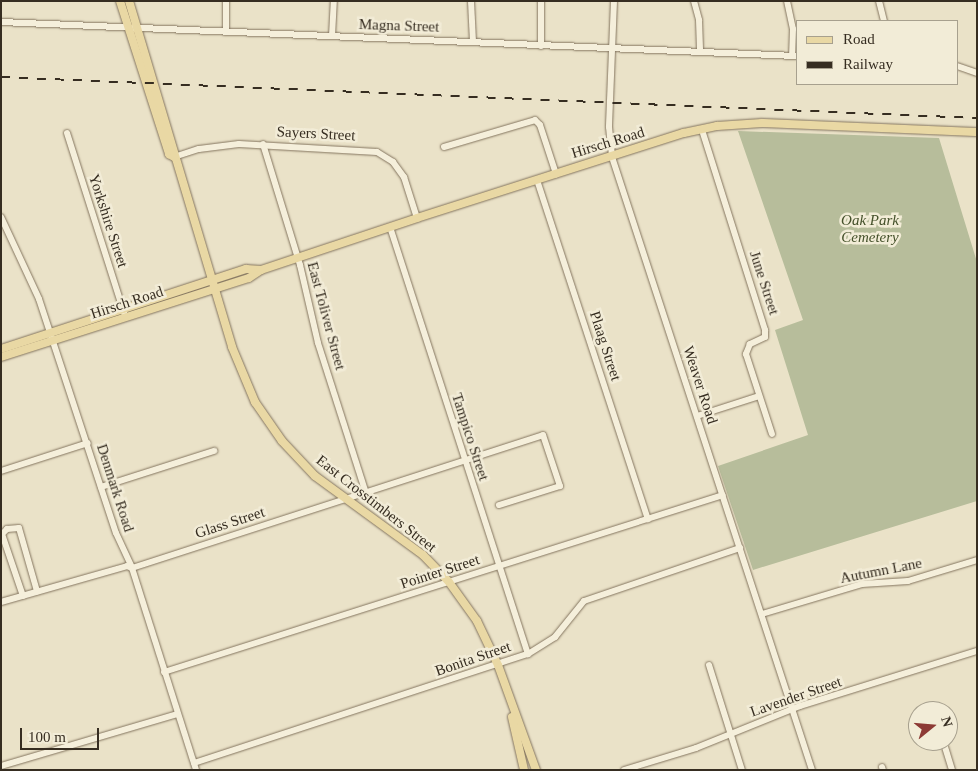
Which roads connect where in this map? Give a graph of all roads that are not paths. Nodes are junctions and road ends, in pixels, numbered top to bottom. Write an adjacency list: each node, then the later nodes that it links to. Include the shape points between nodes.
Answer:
1 (120, 1): 13 (main road, East Crosstimbers Street)
2 (129, 1): 14 (main road, East Crosstimbers Street)
3 (226, 1): 15 (street)
4 (334, 1): 16 (street)
5 (471, 1): 17 (street)
6 (541, 1): 18 (street)
7 (614, 1): 19 (street, Weaver Road)
8 (694, 1): 20 (street, via 699,20)
9 (787, 1): 21 (street)
10 (879, 1): 11 (street)
11 (884, 20)
12 (1, 22): 13 (street, Magna Street)
13 (128, 28): 14 (street, Magna Street); 29 (main road, East Crosstimbers Street, via 169,154)
14 (137, 28): 15 (street, Magna Street); 29 (main road, East Crosstimbers Street)
15 (226, 32): 16 (street, Magna Street)
16 (332, 36): 17 (street, Magna Street)
17 (473, 42): 18 (street, Magna Street)
18 (541, 46): 19 (street, Magna Street)
19 (612, 49): 20 (street, Magna Street); 30 (street, Weaver Road, via 609,127)
20 (700, 52): 21 (street, Magna Street)
21 (795, 56)
22 (958, 66): 23 (street)
23 (977, 73)
24 (702, 130): 25 (main road, Hirsch Road, via 782,123); 30 (main road, Hirsch Road); 43 (street, June Street, via 765,330 765,337 746,350)
25 (977, 132)
26 (67, 133): 38 (street, Yorkshire Street)
27 (263, 144): 29 (street, Sayers Street, via 222,145); 34 (street, Sayers Street, via 367,150 386,156 404,176); 36 (street, East Toliver Street)
28 (444, 147): 31 (street, via 535,120 540,125)
29 (174, 157): 37 (main road, East Crosstimbers Street)
30 (612, 157): 31 (main road, Hirsch Road); 44 (street, Weaver Road)
31 (556, 174): 32 (main road, Hirsch Road)
32 (537, 180): 34 (main road, Hirsch Road); 55 (street, Plaag Street)
33 (1, 217): 39 (street, Denmark Road, via 38,299)
34 (417, 218): 35 (main road, Hirsch Road)
35 (390, 227): 36 (main road, Hirsch Road); 48 (street, Tampico Street)
36 (298, 258): 37 (main road, Hirsch Road, via 260,270 246,269); 51 (street, East Toliver Street, via 318,343)
37 (213, 285): 38 (main road, Hirsch Road); 53 (main road, East Crosstimbers Street, via 244,379 255,402 282,441 315,476)
38 (124, 314): 39 (main road, Hirsch Road); 40 (main road, Hirsch Road)
39 (49, 333): 40 (street, Denmark Road); 41 (main road, Hirsch Road)
40 (53, 341): 42 (main road, Hirsch Road); 46 (street, Denmark Road)
41 (1, 348)
42 (1, 358)
43 (759, 396): 44 (street); 45 (street, June Street)
44 (697, 416): 52 (street, Weaver Road)
45 (772, 434)
46 (88, 444): 49 (street); 50 (street, Denmark Road)
47 (214, 451): 50 (street)
48 (465, 460): 51 (street, Glass Street); 54 (street, Glass Street, via 544,435 560,486); 58 (street, Tampico Street)
49 (1, 471)
50 (101, 487): 59 (street, Denmark Road)
51 (366, 493): 53 (street, Glass Street)
52 (723, 495): 55 (street, Pointer Street); 56 (street, Weaver Road)
53 (344, 499): 59 (street, Glass Street); 60 (main road, East Crosstimbers Street, via 423,555)
54 (499, 505)
55 (648, 519): 58 (street, Pointer Street)
56 (740, 548): 64 (street, Weaver Road); 66 (street, Bonita Street, via 584,601 554,637)
57 (977, 560): 64 (street, Autumn Lane, via 908,581 862,584)
58 (499, 566): 60 (street, Pointer Street); 66 (street, Tampico Street)
59 (132, 568): 61 (street, Glass Street, via 127,566); 69 (street, Denmark Road)
60 (449, 582): 67 (main road, East Crosstimbers Street, via 477,621); 69 (street, Pointer Street)
61 (37, 591): 62 (street, Glass Street); 62 (street, via 19,528 6,529 2,534)
62 (23, 596): 63 (street, Glass Street)
63 (1, 602)
64 (762, 614): 71 (street, Weaver Road)
65 (977, 652): 71 (street, Lavender Street)
66 (528, 654): 67 (street, Bonita Street)
67 (498, 665): 70 (main road, East Crosstimbers Street); 76 (street, Bonita Street)
68 (709, 665): 73 (street)
69 (164, 672): 72 (street, Denmark Road)
70 (508, 700): 77 (main road, East Crosstimbers Street); 78 (main road, East Crosstimbers Street)
71 (793, 709): 73 (street, Lavender Street); 81 (street, Weaver Road)
72 (178, 714): 75 (street); 76 (street, Denmark Road)
73 (731, 734): 79 (street, Lavender Street); 80 (street)
74 (946, 751): 82 (street)
75 (1, 766)
76 (195, 766)
77 (524, 770)
78 (536, 770)
79 (624, 770)
80 (742, 770)
81 (812, 770)
82 (952, 770)

